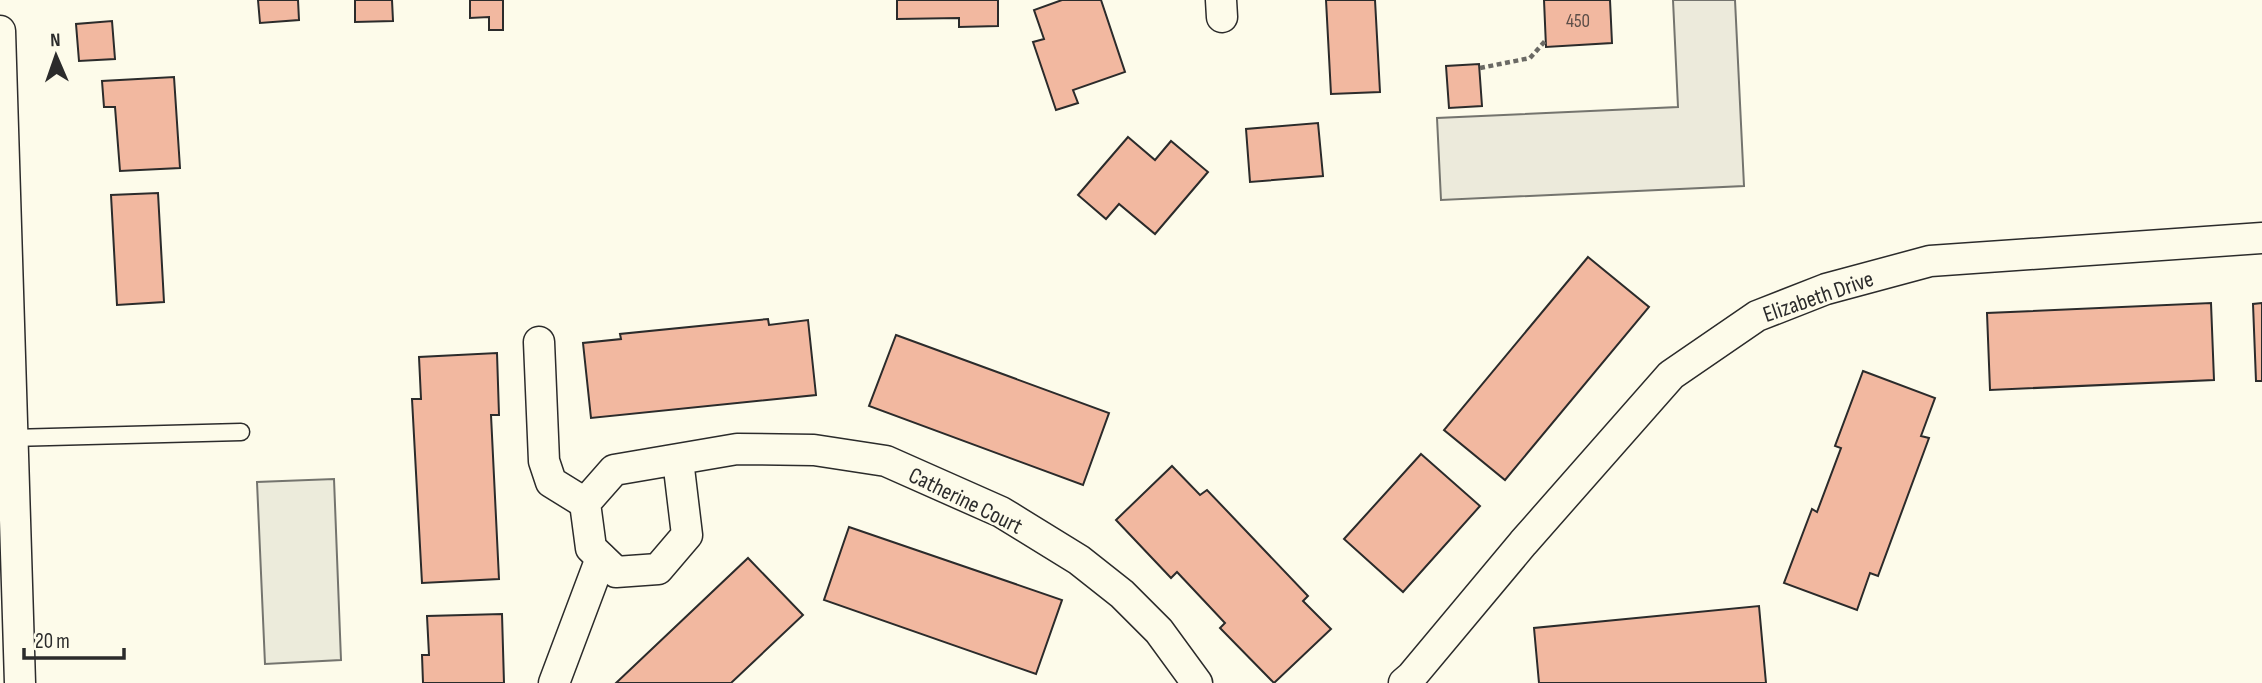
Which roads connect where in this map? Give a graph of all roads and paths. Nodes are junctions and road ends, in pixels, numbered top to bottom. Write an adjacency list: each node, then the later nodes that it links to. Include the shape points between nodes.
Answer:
1 (0, 31): 5 (street)
2 (1546, 40): 3 (path, via 1530,58)
3 (1480, 68)
4 (2262, 238): 15 (street, Elizabeth Drive, via 1930,261 1826,289 1757,316 1671,375)
5 (4, 332): 8 (street)
6 (539, 342): 10 (street, via 544,461 551,482)
7 (241, 432): 8 (lane)
8 (11, 438): 12 (street)
9 (678, 460): 10 (street, Catherine Court, via 614,470); 11 (street, via 687,535 658,569 616,572); 14 (street, Catherine Court, via 737,449 814,450 886,461 1001,512 1079,560 1159,631)
10 (585, 503): 11 (street, via 591,548)
11 (601, 558): 13 (street)
12 (20, 683)
13 (554, 683)
14 (1196, 683)
15 (1404, 683)

